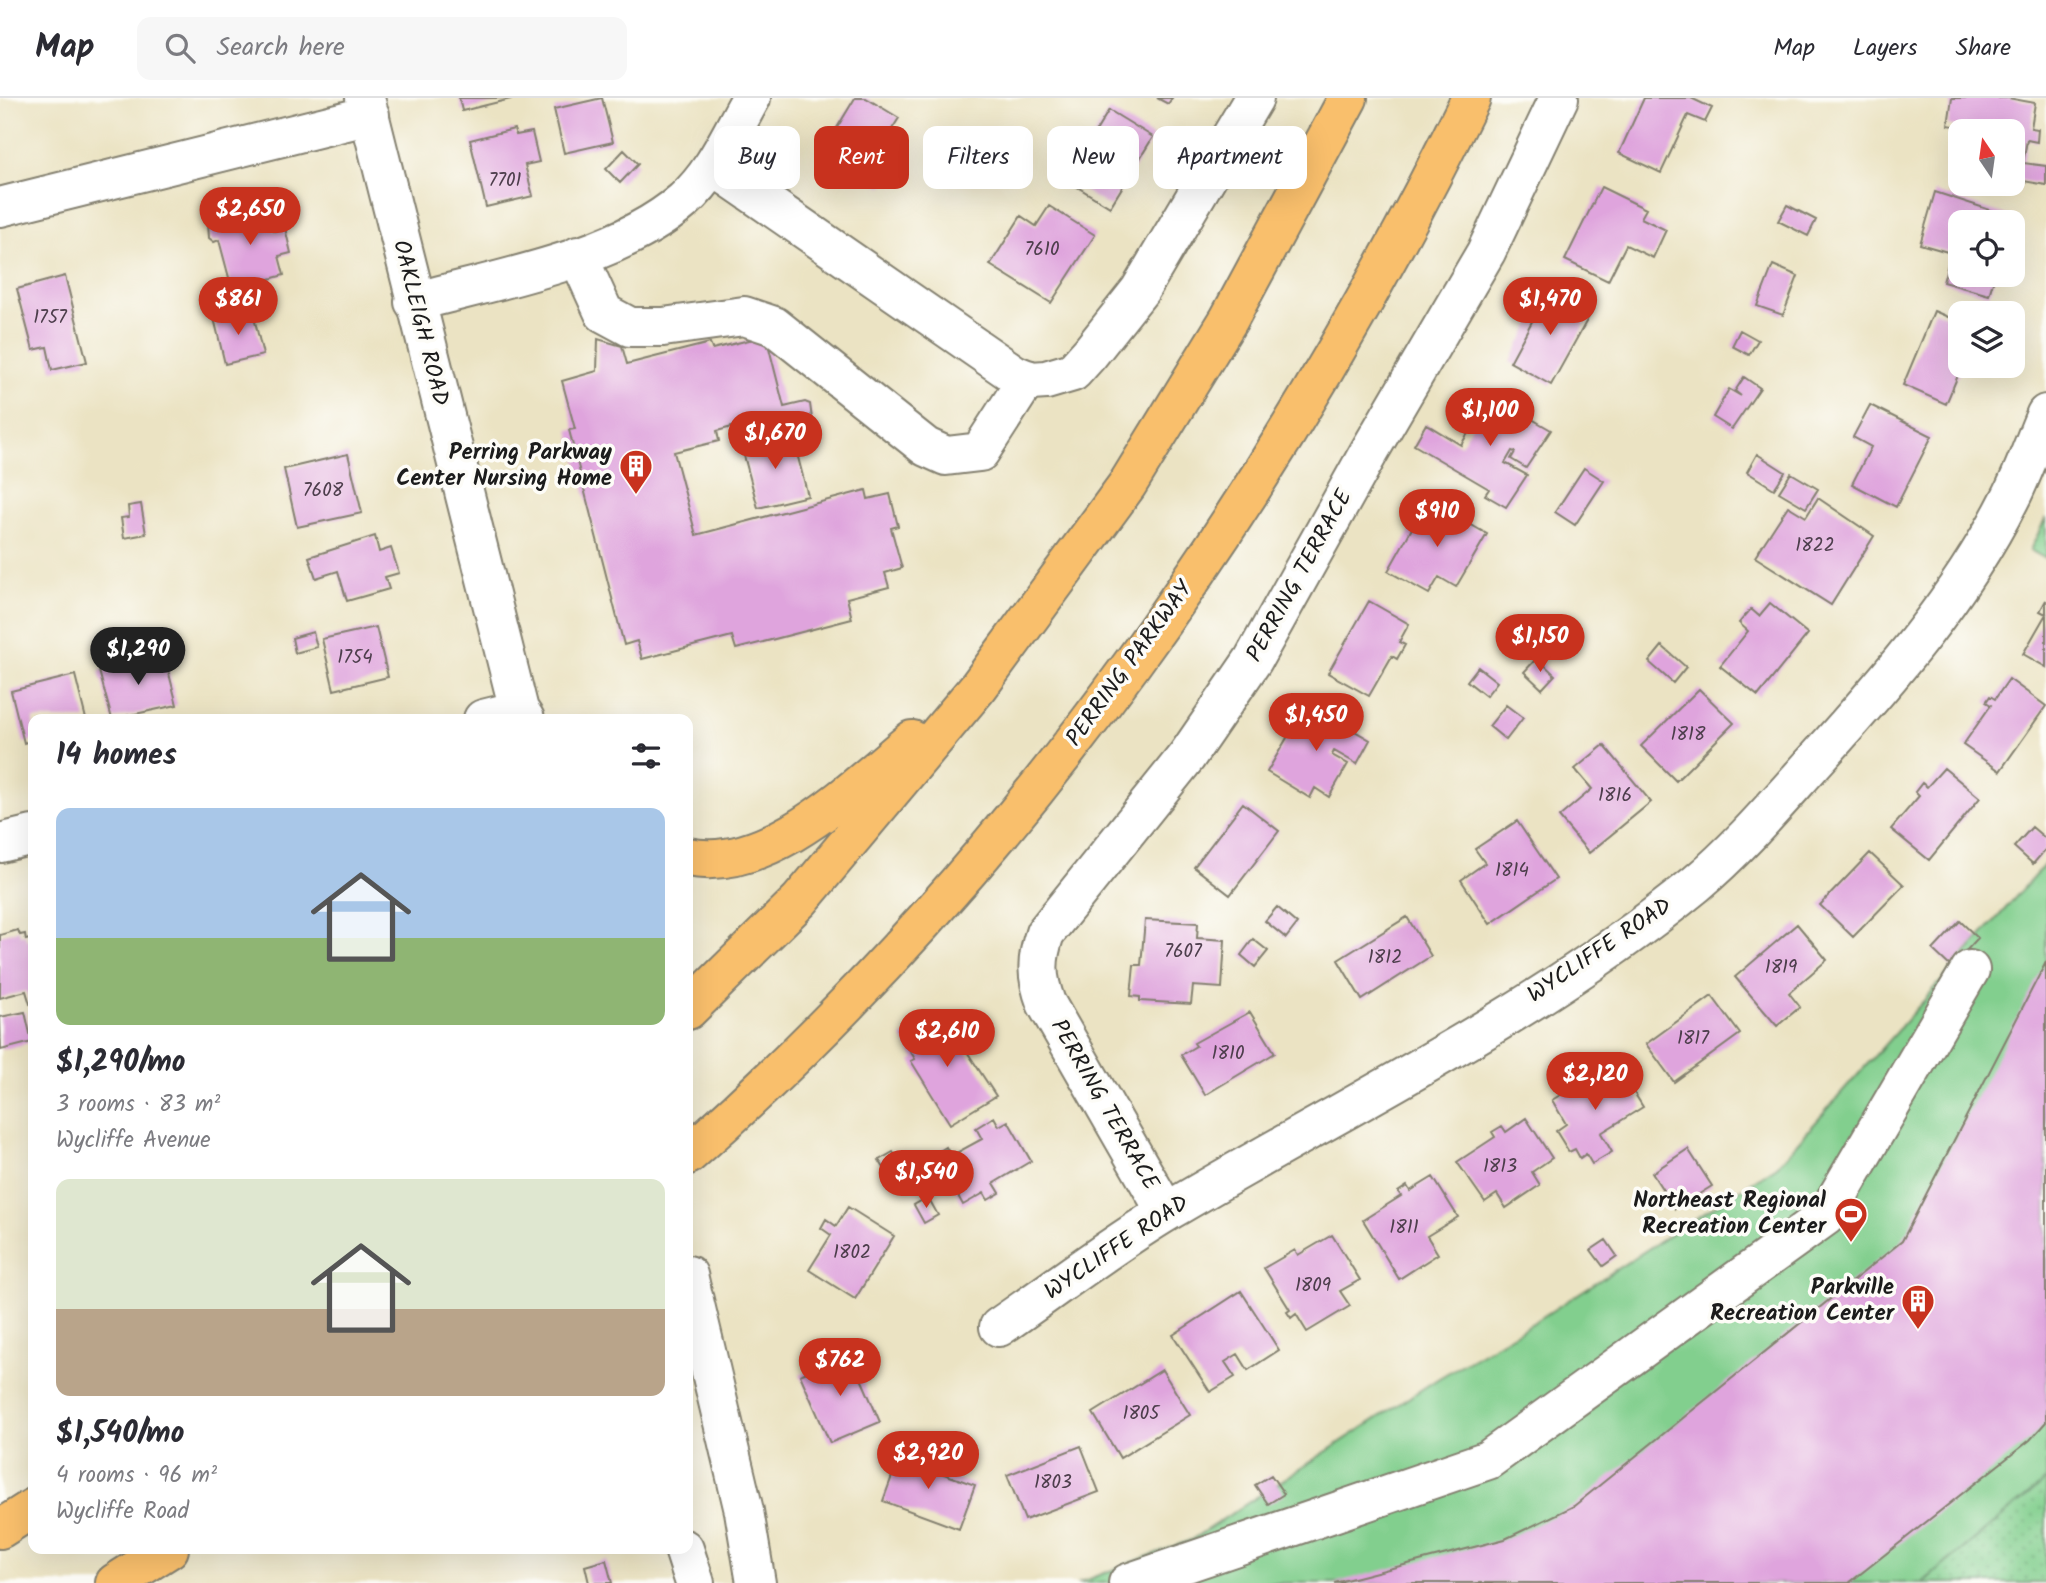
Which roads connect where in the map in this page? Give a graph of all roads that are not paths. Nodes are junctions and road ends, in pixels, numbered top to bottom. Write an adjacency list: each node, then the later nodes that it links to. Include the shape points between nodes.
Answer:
1 (751, 98): 7 (street)
2 (1254, 98): 11 (street, via 1140,290 1090,354 1073,372 1046,380)
3 (1348, 98): 13 (main road, via 1229,319 1127,485)
4 (1471, 98): 20 (main road, PERRING PARKWAY, via 1417,207 1318,385 1216,544 1062,758 870,983)
5 (1559, 98): 21 (street, PERRING TERRACE, via 1486,252 1254,660 1187,755 1045,933 1036,959 1046,1003)
6 (368, 107): 8 (street); 10 (street, OAKLEIGH ROAD)
7 (713, 166): 9 (street, via 684,200 648,226); 11 (street)
8 (0, 207)
9 (578, 256): 10 (street); 11 (street, via 604,313 630,327 744,316 774,326 926,447 946,456 980,452)
10 (414, 302): 14 (street, OAKLEIGH ROAD)
11 (1027, 379)
12 (2046, 414): 21 (street, WYCLIFFE ROAD, via 2010,499 1950,600 1876,694 1699,881 1642,925 1450,1049)
13 (979, 686): 17 (main road, via 812,821 772,844 734,857); 19 (main road, via 800,900)
14 (510, 714)
15 (28, 836): 16 (street)
16 (0, 844)
17 (693, 857)
18 (1970, 970): 31 (street, via 1826,1216 1488,1460)
19 (693, 1005)
20 (693, 1150)
21 (1166, 1212): 23 (street, WYCLIFFE ROAD)
22 (693, 1296): 30 (street, via 744,1511)
23 (999, 1327)
24 (28, 1511): 25 (main road)
25 (0, 1529)
26 (161, 1554): 28 (main road)
27 (686, 1554): 29 (street)
28 (115, 1583)
29 (695, 1583)
30 (756, 1583)
31 (1128, 1583)

